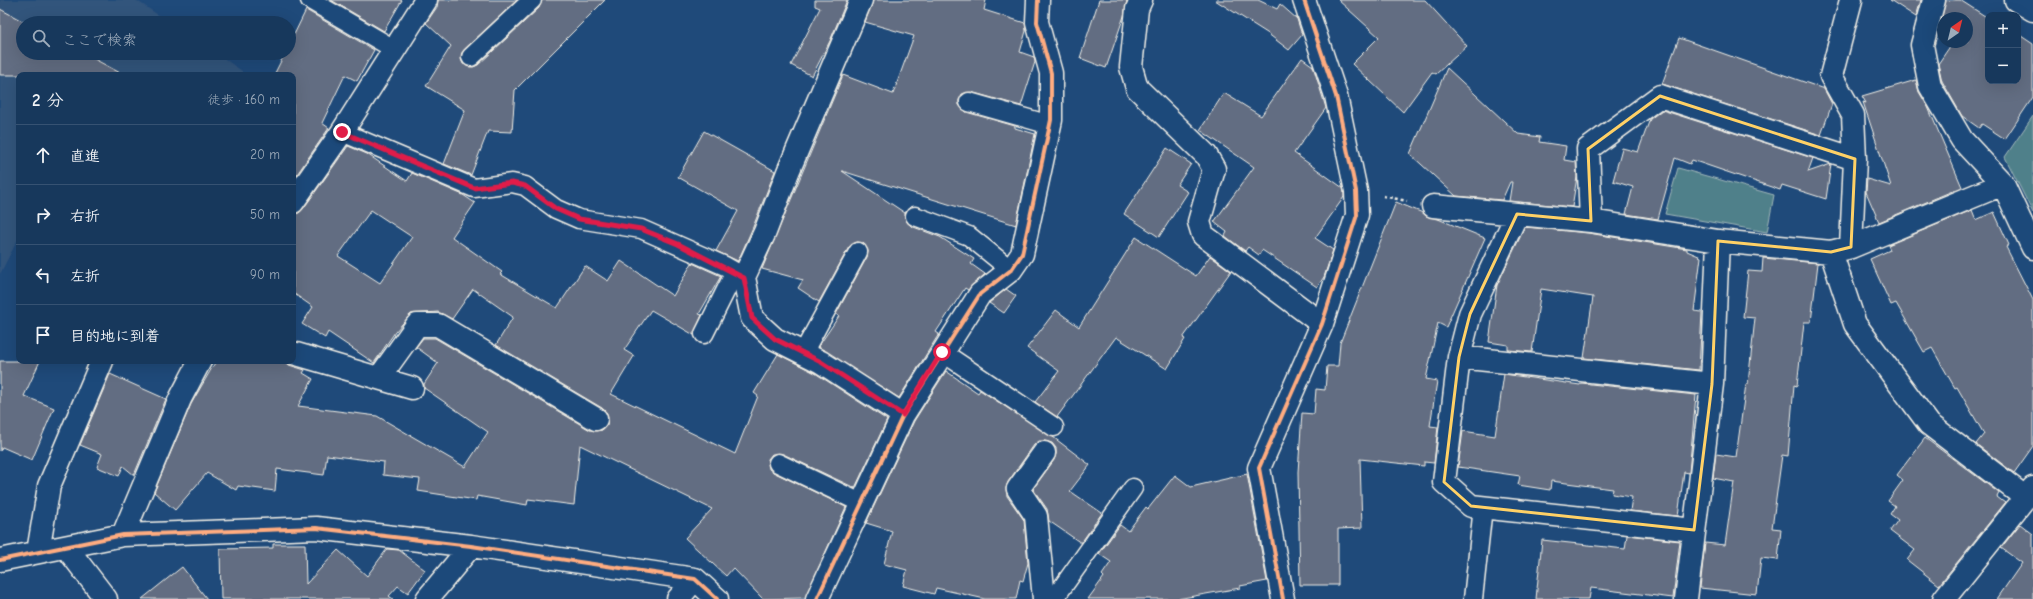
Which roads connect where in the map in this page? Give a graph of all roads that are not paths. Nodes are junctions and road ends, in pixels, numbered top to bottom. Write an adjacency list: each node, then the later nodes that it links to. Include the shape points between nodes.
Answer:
1 (310, 0): 12 (lane)
2 (426, 0): 12 (street)
3 (532, 0): 13 (lane)
4 (861, 0): 29 (street, via 765,232)
5 (1038, 0): 15 (street, via 1037,22 1051,73)
6 (1141, 0): 30 (street, via 1137,9 1131,67 1137,88 1206,155 1214,169 1199,222 1203,235)
7 (1304, 0): 30 (street, via 1336,96 1356,191 1357,215)
8 (1851, 0): 17 (street, via 1831,76 1853,115)
9 (1934, 0): 18 (street, via 1922,45 1930,86 1962,140)
10 (2016, 0): 11 (street)
11 (2033, 10)
12 (394, 49): 16 (street)
13 (471, 57)
14 (969, 102): 15 (lane)
15 (1050, 125): 28 (street, via 1022,254)
16 (342, 132): 19 (street); 29 (lane, via 474,188 512,183 525,186 556,209 579,219 641,229)
17 (1855, 159): 23 (street, via 1660,96 1588,149); 26 (street)
18 (2003, 184): 25 (street); 26 (street)
19 (296, 198)
20 (1433, 206): 21 (street)
21 (1517, 214): 23 (street); 35 (street, via 1470,314)
22 (915, 216): 28 (lane, via 969,236)
23 (1591, 221): 24 (street)
24 (1718, 241): 26 (street); 39 (street)
25 (2033, 248)
26 (1841, 249): 47 (street, via 1855,324 1929,424)
27 (858, 252): 33 (lane)
28 (1011, 270): 32 (street, via 980,294)
29 (740, 275): 31 (lane); 33 (street, via 752,318 775,339)
30 (1322, 324): 57 (street, via 1259,468)
31 (704, 334)
32 (942, 352): 41 (street); 43 (lane)
33 (802, 353): 41 (street, via 821,362)
34 (296, 354): 38 (street)
35 (1459, 357): 39 (street); 49 (street, via 1444,482 1471,506)
36 (101, 364): 54 (street, via 49,486)
37 (198, 364): 51 (street, via 180,399)
38 (379, 378): 40 (street); 42 (street, via 417,325 438,325)
39 (1712, 384): 50 (street)
40 (412, 388)
41 (903, 415): 48 (street)
42 (596, 419)
43 (1054, 427)
44 (1044, 453): 63 (street, via 1018,489 1036,516)
45 (778, 463): 48 (lane)
46 (1132, 488): 64 (lane)
47 (2029, 493): 67 (street)
48 (862, 503): 62 (street)
49 (1483, 507): 50 (street); 65 (lane)
50 (1694, 530): 66 (street)
51 (123, 535): 52 (street, via 316,528); 53 (street)
52 (470, 546): 56 (street); 59 (street)
53 (66, 547): 54 (street); 58 (street)
54 (38, 552): 55 (street)
55 (0, 560)
56 (695, 579): 60 (street); 61 (street)
57 (1280, 598)
58 (106, 599)
59 (427, 599)
60 (678, 599)
61 (717, 599)
62 (816, 599)
63 (1044, 599)
64 (1054, 599)
65 (1473, 599)
66 (1686, 599)
67 (1944, 599)

